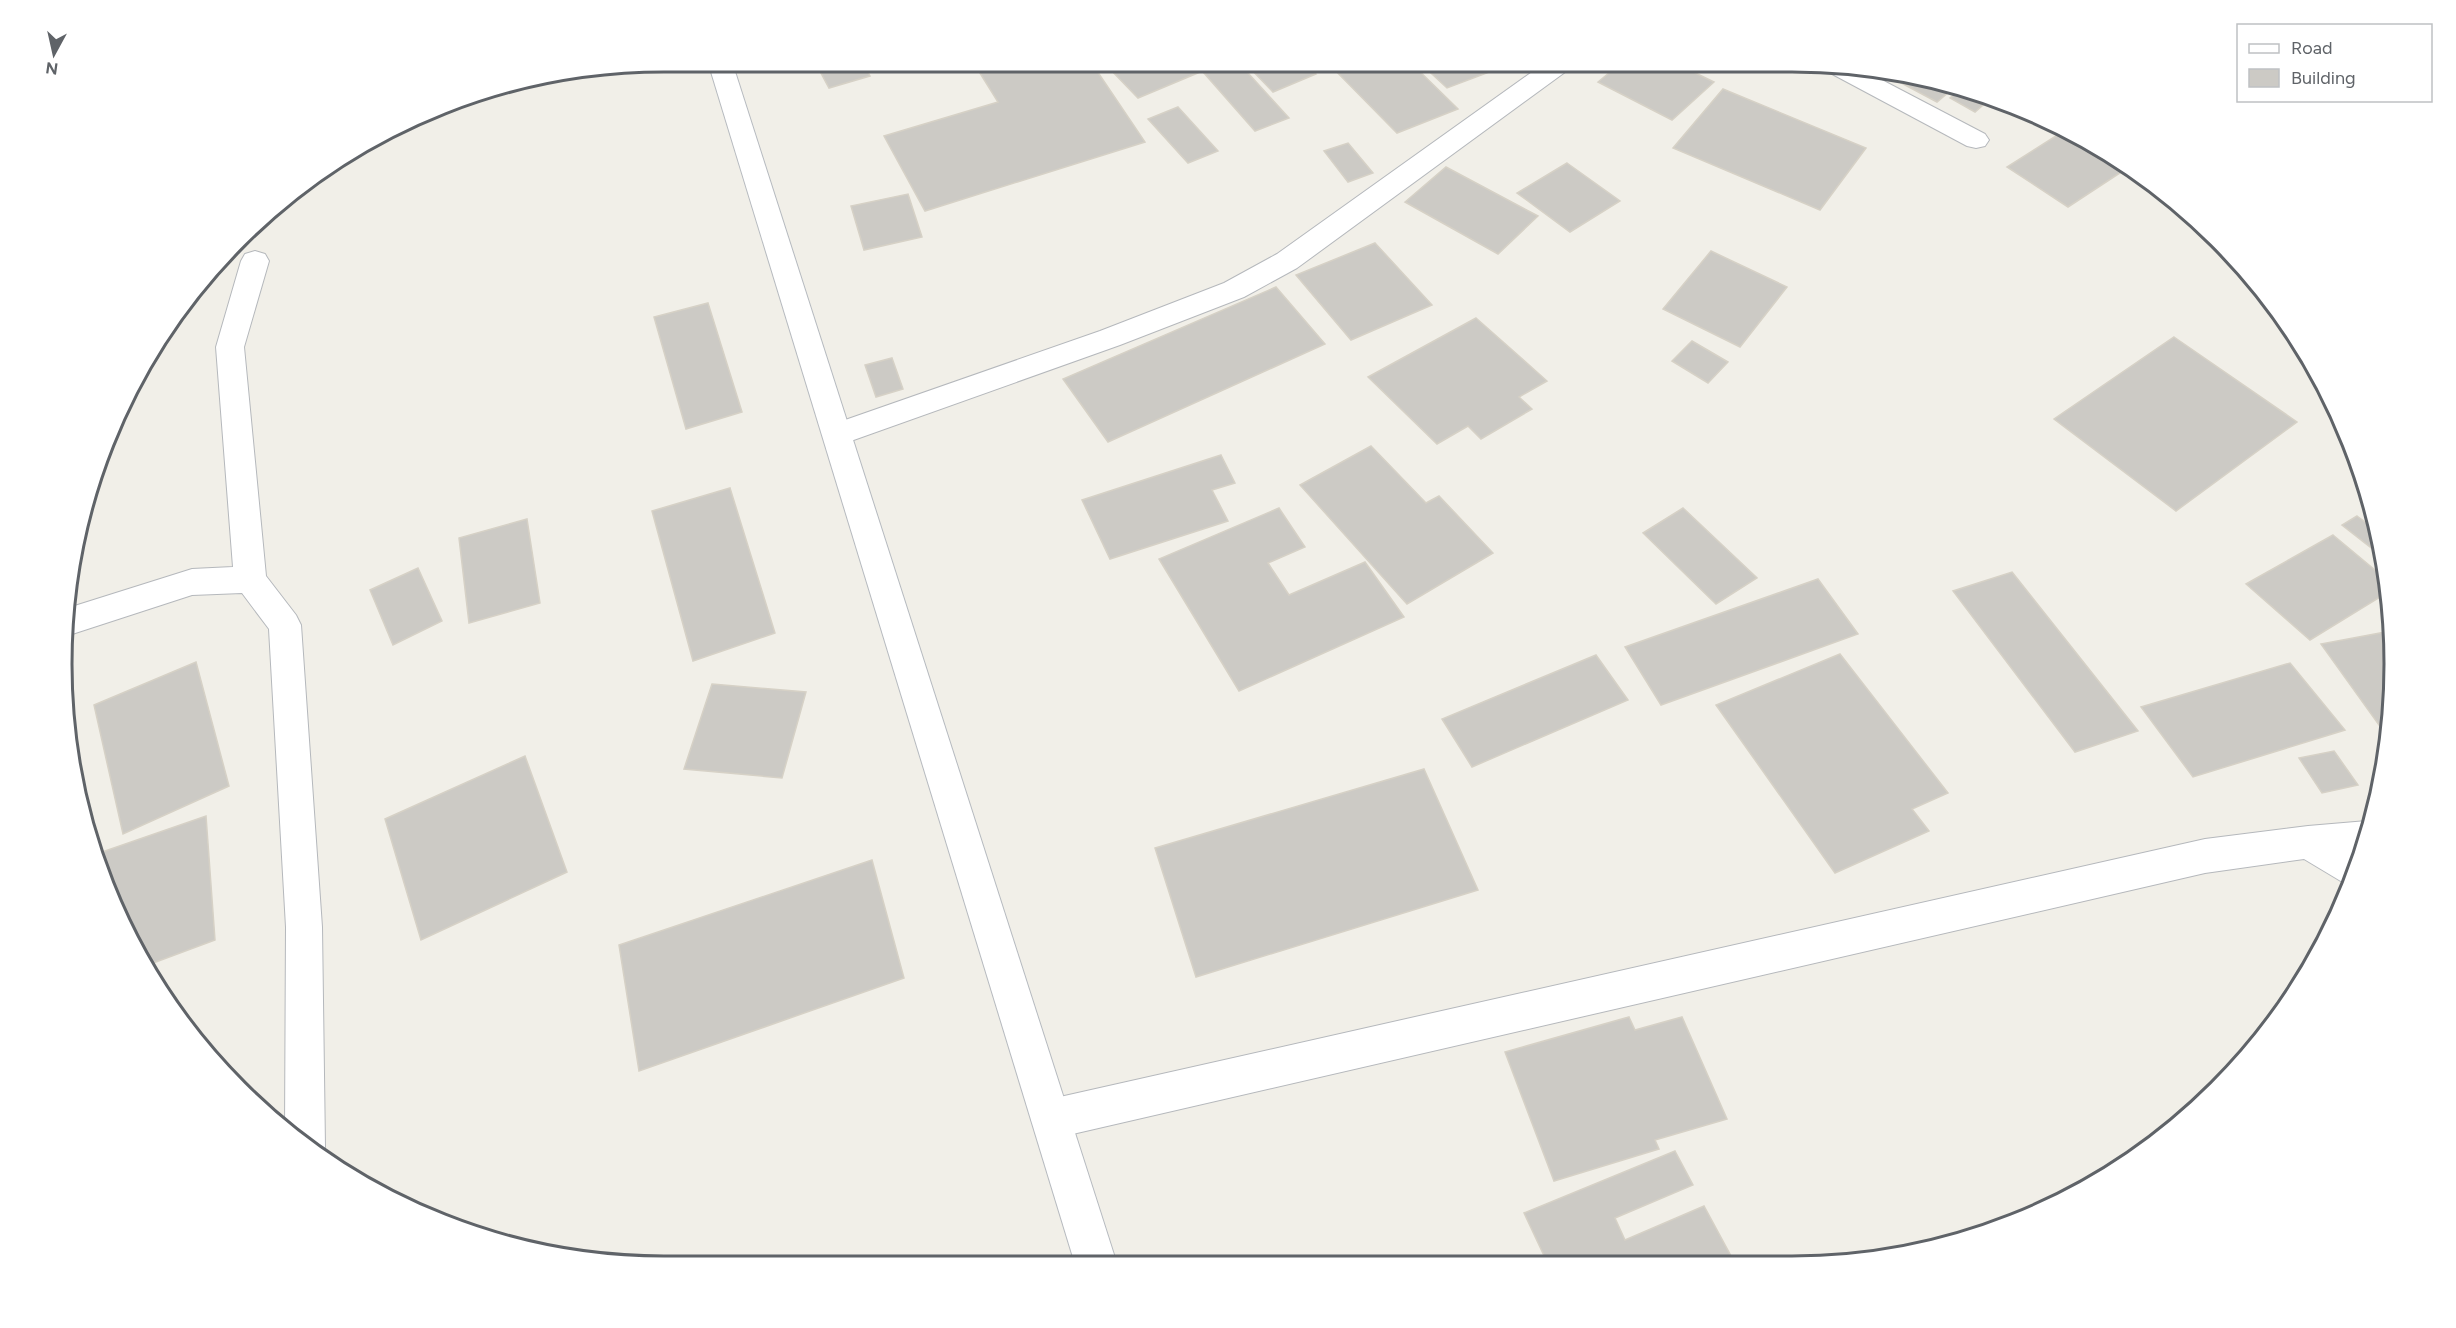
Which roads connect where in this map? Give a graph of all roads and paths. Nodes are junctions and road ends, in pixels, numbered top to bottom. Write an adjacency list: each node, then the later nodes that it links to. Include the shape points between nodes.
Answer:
1 (723, 72): 6 (street)
2 (1550, 72): 6 (street, via 1287,261 1234,290)
3 (1853, 75): 4 (street)
4 (1976, 140)
5 (255, 261): 7 (street, via 231,347)
6 (838, 434): 12 (street)
7 (250, 580): 8 (street, via 192,582); 13 (street, via 285,625 304,927)
8 (74, 620)
9 (2358, 838): 10 (street)
10 (2308, 842): 11 (street); 12 (street, via 2205,856)
11 (2348, 867)
12 (1051, 1119): 14 (street)
13 (305, 1135)
14 (1094, 1256)

